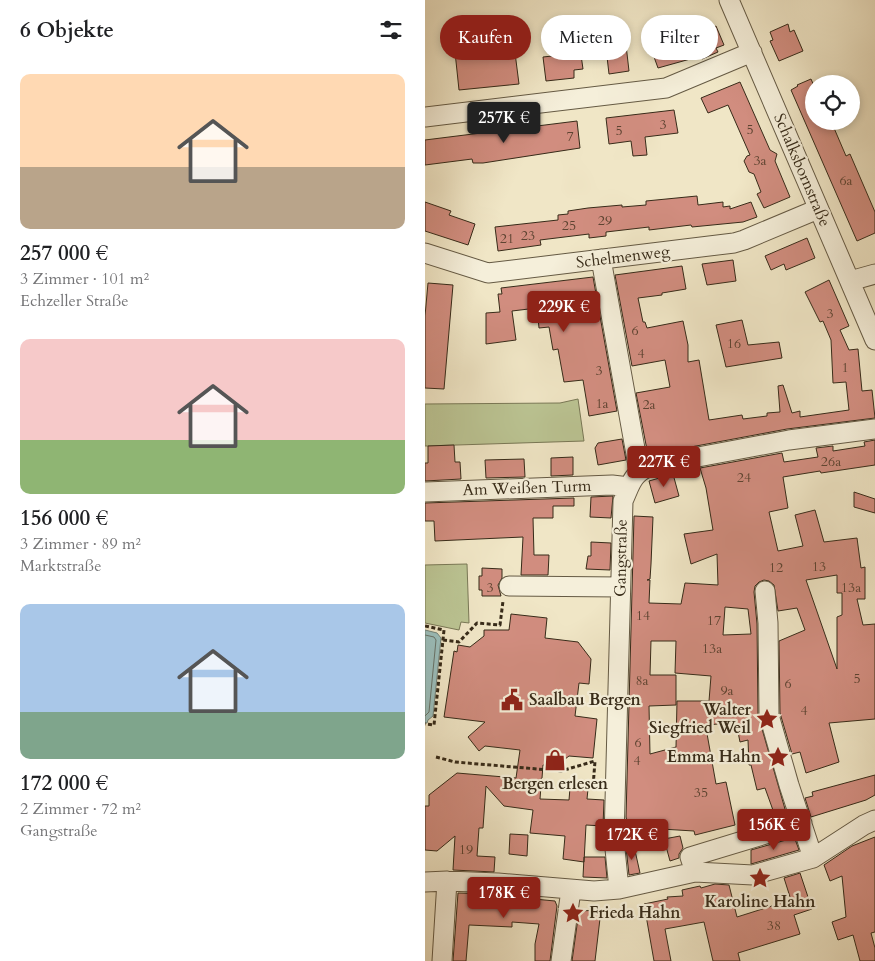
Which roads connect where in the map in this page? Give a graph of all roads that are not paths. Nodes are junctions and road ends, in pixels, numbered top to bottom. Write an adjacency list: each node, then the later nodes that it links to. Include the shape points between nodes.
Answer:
1 (729, 0): 2 (street, Schalksbornstraße)
2 (752, 52): 3 (street, via 666,88); 4 (street, Schalksbornstraße)
3 (425, 117)
4 (818, 209): 6 (street, Schelmenweg, via 734,243); 8 (street, Schalksbornstraße)
5 (425, 253): 6 (street, Schelmenweg, via 488,273)
6 (601, 259): 11 (street)
7 (875, 274): 8 (street)
8 (850, 281): 9 (street, Schalksbornstraße)
9 (875, 340)
10 (875, 429): 11 (street, via 789,440 650,466)
11 (634, 479): 12 (street, Am Weißen Turm, via 613,485); 14 (street, Gangstraße, via 623,501)
12 (425, 492)
13 (509, 586): 14 (street)
14 (621, 587): 22 (street, Gangstraße, via 614,839)
15 (765, 591): 17 (street, via 769,715)
16 (875, 820): 18 (street)
17 (802, 823): 18 (street); 19 (street, via 690,858)
18 (813, 858): 19 (street, via 753,875)
19 (695, 872): 22 (street)
20 (447, 881): 21 (street); 23 (street); 24 (street)
21 (425, 882)
22 (619, 889): 23 (street)
23 (571, 890): 25 (street)
24 (441, 961)
25 (561, 961)

